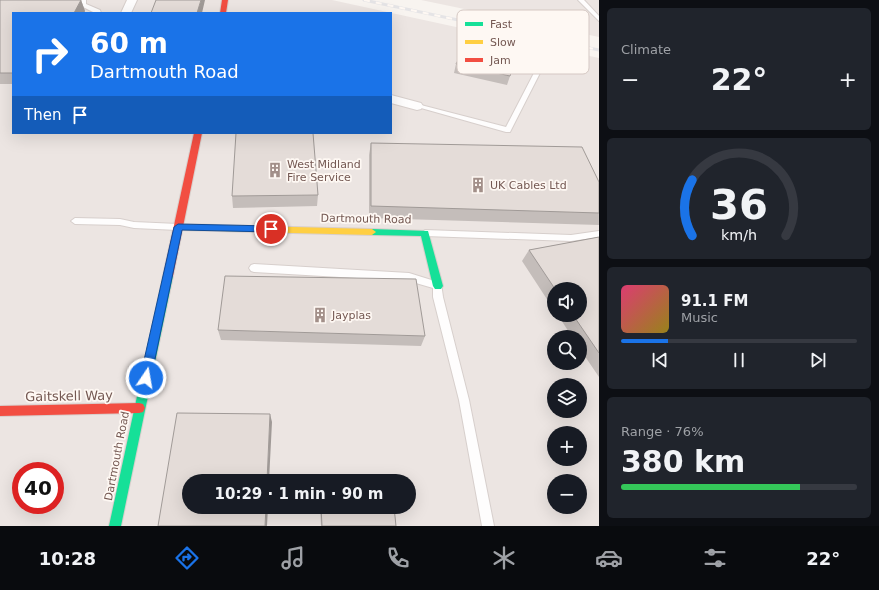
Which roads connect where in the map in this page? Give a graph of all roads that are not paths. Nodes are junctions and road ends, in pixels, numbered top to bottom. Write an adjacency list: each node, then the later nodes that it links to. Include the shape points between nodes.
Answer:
1 (83, 0): 5 (lane, via 83,5)
2 (132, 0): 6 (street)
3 (225, 0): 7 (street)
4 (581, 0): 8 (lane)
5 (98, 12)
6 (126, 12)
7 (223, 12)
8 (599, 19)
9 (536, 74): 11 (lane, via 508,130)
10 (392, 99): 11 (street)
11 (417, 106)
12 (198, 134): 14 (street, Dartmouth Road)
13 (75, 221): 14 (lane)
14 (178, 227): 15 (street, Dartmouth Road); 19 (street, Dartmouth Road)
15 (425, 233): 16 (lane, via 571,238); 18 (street, Dartmouth Road)
16 (599, 234)
17 (254, 268): 18 (lane, via 409,277)
18 (438, 286): 22 (lane, via 438,297 464,400)
19 (139, 408): 20 (street, Gaitskell Way); 21 (street, Dartmouth Road)
20 (0, 411)
21 (115, 526)
22 (488, 526)

